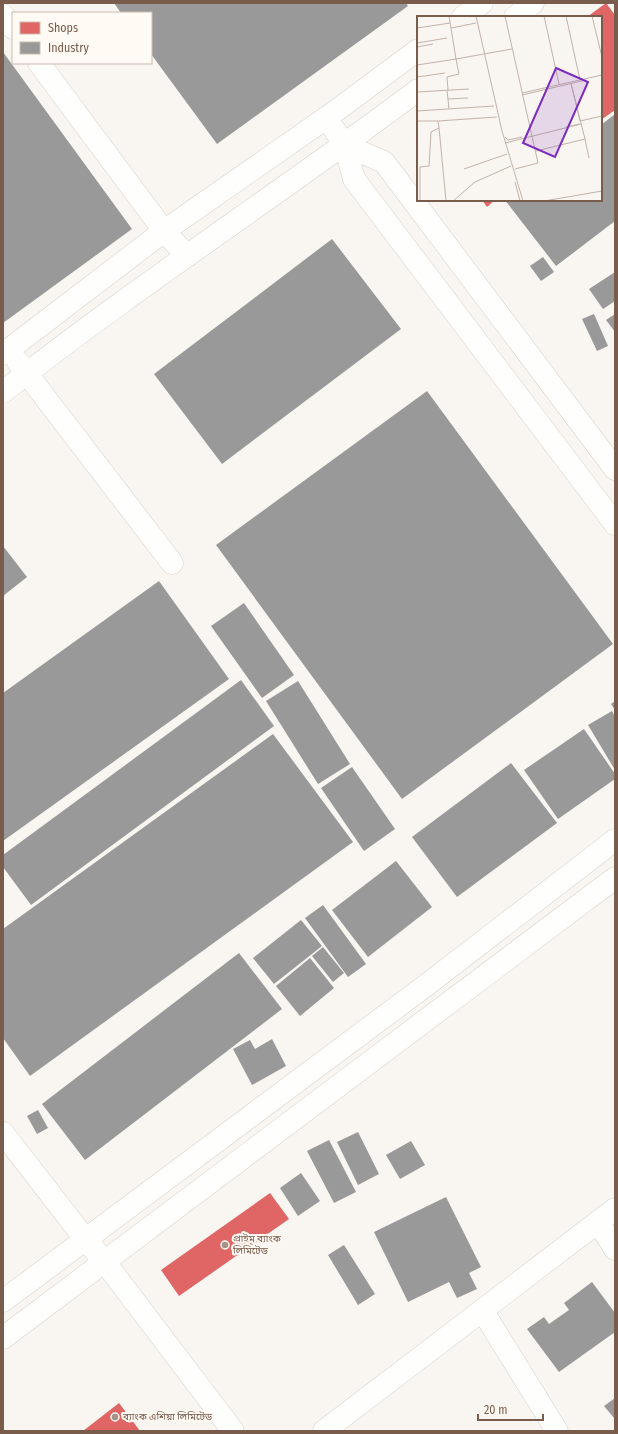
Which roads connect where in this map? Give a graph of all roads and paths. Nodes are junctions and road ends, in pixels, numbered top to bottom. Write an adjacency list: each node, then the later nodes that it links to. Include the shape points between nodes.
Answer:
1 (534, 3): 3 (street)
2 (3, 15): 4 (street)
3 (516, 16)
4 (12, 27)
5 (417, 51): 8 (street)
6 (40, 64): 10 (street)
7 (417, 91): 9 (street)
8 (326, 118): 9 (street); 10 (street)
9 (345, 145): 11 (street); 15 (street, via 384,162); 16 (street, via 354,179)
10 (164, 231): 11 (street); 12 (street)
11 (187, 256): 13 (street)
12 (6, 352): 13 (street)
13 (27, 373): 14 (street); 17 (street)
14 (3, 392)
15 (615, 469)
16 (615, 524)
17 (172, 563)
18 (615, 840): 22 (street)
19 (615, 878): 24 (street)
20 (3, 1133): 22 (street)
21 (607, 1215): 23 (street); 26 (street)
22 (86, 1240): 24 (street); 25 (street)
23 (615, 1248)
24 (104, 1261): 27 (street); 28 (street)
25 (3, 1301)
26 (482, 1310): 29 (street); 30 (street)
27 (3, 1338)
28 (233, 1431)
29 (324, 1431)
30 (557, 1431)

